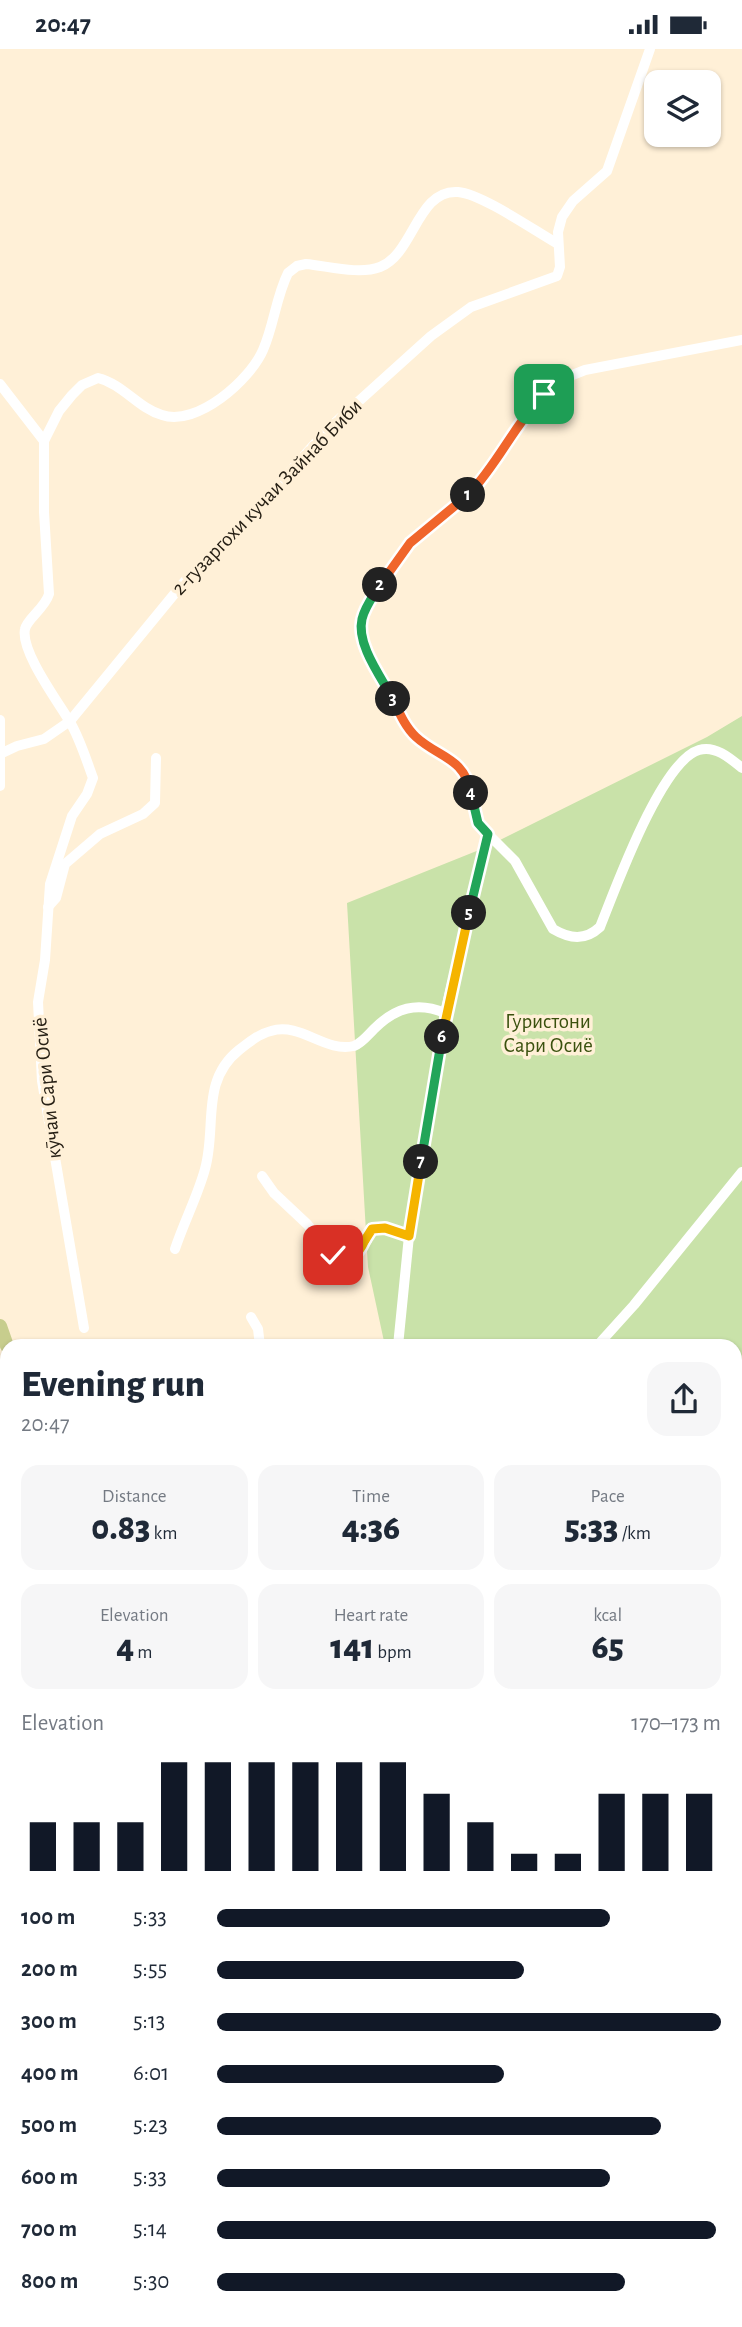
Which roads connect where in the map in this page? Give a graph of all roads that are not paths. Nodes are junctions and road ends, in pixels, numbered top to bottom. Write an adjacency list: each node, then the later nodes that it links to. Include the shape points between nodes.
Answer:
1 (650, 49): 2 (street, via 607,171 562,217)
2 (558, 244): 5 (street, via 473,196 448,192 437,198 401,248 379,267 306,264 288,273 264,349 252,370 203,411 188,417 163,416 107,380 91,379 59,411); 7 (street, 2-гузаргохи кучаи Зайнаб Биби, via 559,273 471,307 431,336 328,429 185,581)
3 (742, 340): 12 (street, via 608,363 565,379 524,415 469,494 410,543 367,606 360,628 363,641 402,717 419,740 464,771 473,812)
4 (0, 384): 5 (street)
5 (44, 441): 7 (street, кӯчаи Сари Осиё, via 50,594 27,624 25,636 44,682)
6 (0, 720): 8 (street)
7 (70, 721): 8 (street, 2-гузаргохи кучаи Зайнаб Биби, via 44,739); 13 (street, кӯчаи Сари Осиё, via 93,778 62,841)
8 (1, 754): 11 (street)
9 (156, 758): 13 (street, via 155,803 143,814 100,834 65,864 56,898)
10 (742, 768): 12 (street, via 709,749 684,759 646,817 600,926 592,935 578,938 553,929 515,861)
11 (0, 786)
12 (488, 834): 14 (street)
13 (48, 907): 20 (street, кӯчаи Сари Осиё, via 38,1002 42,1081)
14 (446, 1013): 17 (street); 18 (street, via 419,1006 395,1011 352,1046 332,1045 297,1031 272,1031 231,1056 213,1087 206,1165)
15 (742, 1172): 23 (street)
16 (262, 1176): 17 (street, via 333,1255 352,1258 372,1229)
17 (409, 1236): 22 (street)
18 (175, 1249)
19 (251, 1317): 21 (street)
20 (84, 1328)
21 (259, 1339)
22 (399, 1339)
23 (603, 1339)

